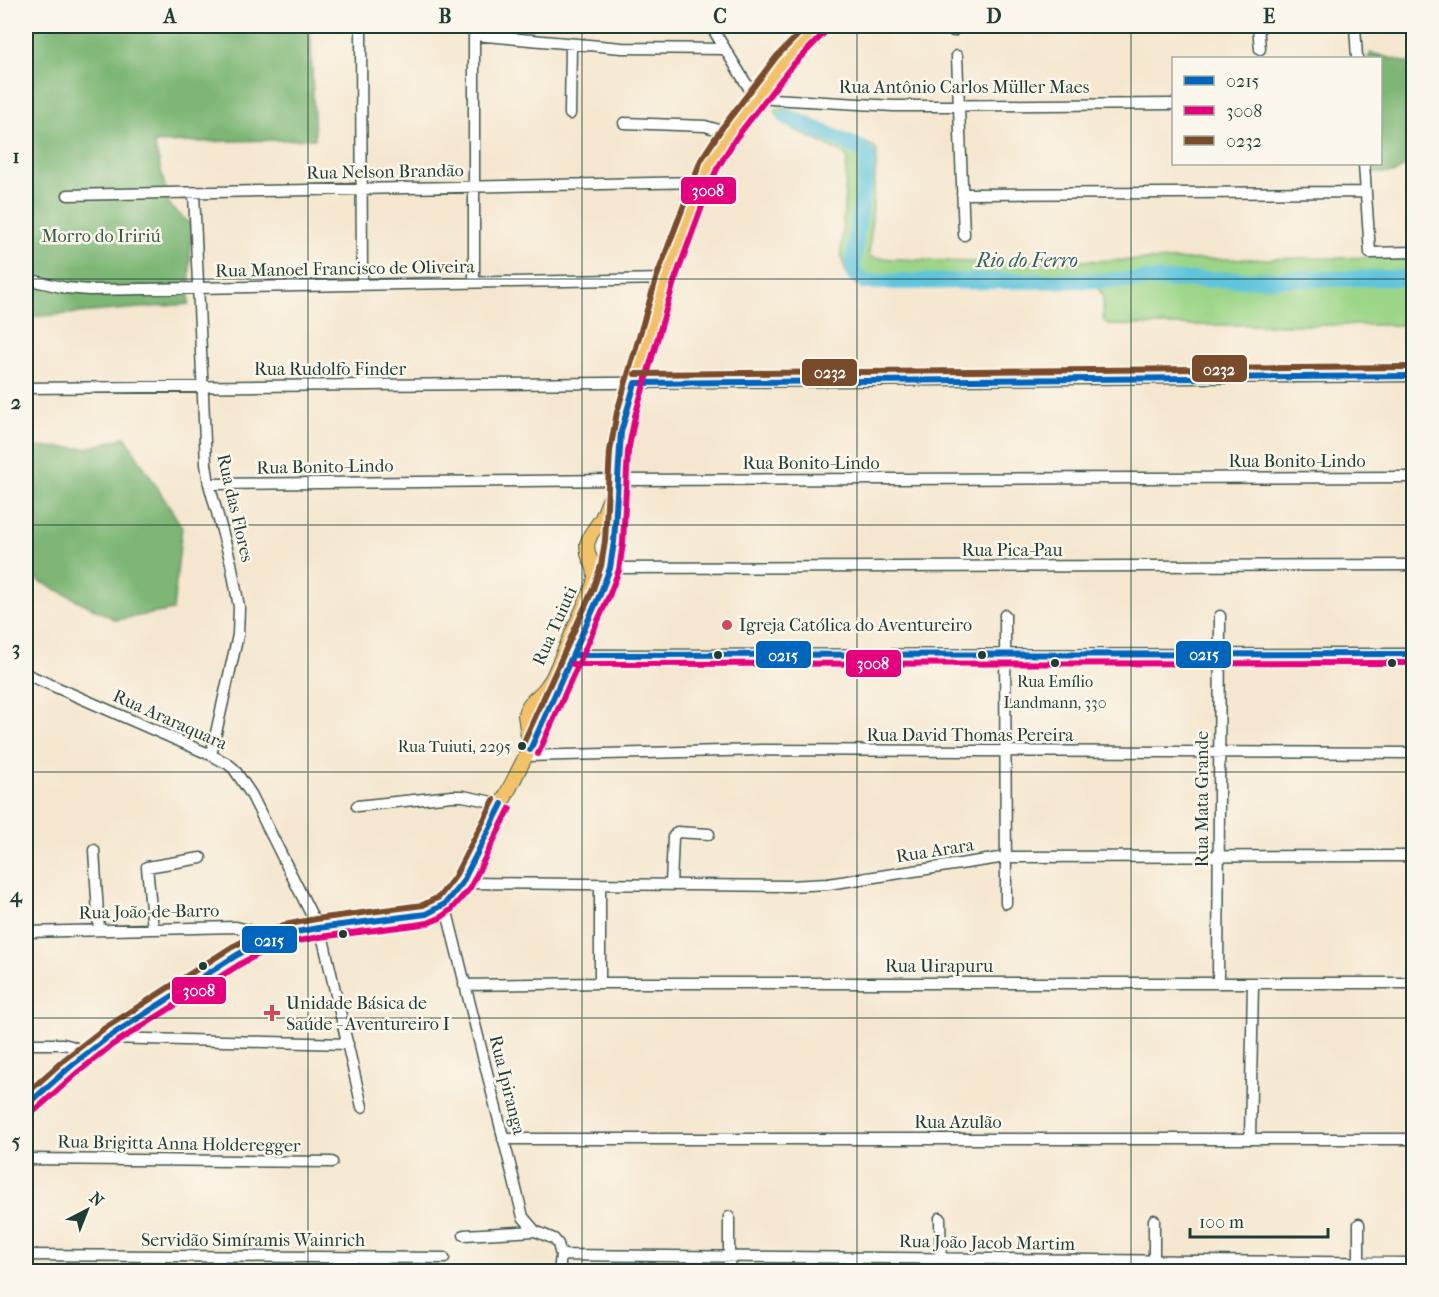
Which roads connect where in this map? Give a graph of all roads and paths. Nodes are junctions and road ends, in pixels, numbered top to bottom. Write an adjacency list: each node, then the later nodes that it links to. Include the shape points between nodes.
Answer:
1 (361, 26): 21 (street)
2 (711, 26): 8 (street)
3 (819, 26): 12 (main road, Rua Tuiuti)
4 (1258, 26): 9 (street)
5 (1355, 26): 11 (street)
6 (474, 30): 7 (street); 20 (street)
7 (571, 45): 8 (street); 15 (street)
8 (725, 49): 12 (street)
9 (1260, 49)
10 (957, 56): 14 (street)
11 (1357, 57)
12 (755, 98): 14 (street, Rua Antônio Carlos Müller Maes, via 894,106); 17 (main road, Rua Tuiuti)
13 (1172, 104): 14 (street, Rua Antônio Carlos Müller Maes)
14 (959, 105): 24 (street)
15 (570, 114)
16 (624, 123): 17 (street, via 705,126)
17 (729, 133): 19 (main road, Rua Tuiuti)
18 (1364, 165): 22 (street)
19 (702, 182): 20 (street, Rua Nelson Brandão); 29 (main road, Rua Tuiuti)
20 (474, 187): 21 (street, Rua Nelson Brandão); 30 (street)
21 (361, 189): 23 (street, Rua Nelson Brandão); 31 (street)
22 (1366, 192): 24 (street); 27 (street, via 1370,253)
23 (194, 193): 25 (street, Rua Nelson Brandão); 32 (street, Rua das Flores)
24 (962, 194): 26 (street)
25 (68, 195)
26 (964, 235)
27 (1413, 252)
28 (26, 279): 32 (street, Rua Manoel Francisco de Oliveira, via 77,290)
29 (665, 279): 30 (street, Rua Manoel Francisco de Oliveira); 34 (main road, Rua Tuiuti)
30 (474, 283): 31 (street, Rua Manoel Francisco de Oliveira)
31 (362, 285): 32 (street, Rua Manoel Francisco de Oliveira)
32 (198, 288): 35 (street, Rua das Flores)
33 (1413, 376): 34 (street, Rua Rudolfo Finder)
34 (635, 383): 35 (street, Rua Rudolfo Finder); 38 (main road, Rua Tuiuti, via 621,432)
35 (202, 386): 36 (street, Rua Rudolfo Finder); 39 (street, Rua das Flores)
36 (26, 388)
37 (1413, 477): 38 (street, Rua Bonito-Lindo)
38 (617, 480): 39 (street, Rua Bonito-Lindo); 40 (main road, Rua Tuiuti); 41 (main road, Rua Tuiuti)
39 (209, 484): 57 (street, Rua das Flores, via 240,607 238,635)
40 (589, 539): 41 (main road, via 601,536); 51 (main road, Rua Tuiuti, via 593,586 553,677 528,705)
41 (614, 542): 43 (main road, Rua Tuiuti)
42 (1413, 565): 43 (street, Rua Pica-Pau)
43 (610, 568): 47 (main road, Rua Tuiuti)
44 (1005, 615): 48 (street)
45 (1220, 616): 49 (street, Rua Mata Grande)
46 (1413, 654): 49 (street)
47 (573, 655): 48 (street); 52 (main road, Rua Tuiuti)
48 (1005, 655): 49 (street); 53 (street)
49 (1219, 655): 54 (street, Rua Mata Grande)
50 (26, 674): 57 (street, Rua Araraquara)
51 (525, 715): 52 (main road, via 533,721); 55 (main road)
52 (544, 720): 55 (main road, Rua Tuiuti)
53 (1006, 751): 54 (street, Rua David Thomas Pereira); 55 (street, Rua David Thomas Pereira); 63 (street)
54 (1219, 752): 56 (street, Rua David Thomas Pereira); 64 (street, Rua Mata Grande)
55 (528, 753): 58 (main road, Rua Tuiuti)
56 (1413, 753)
57 (211, 755): 71 (street, Rua Araraquara, via 234,769 251,794)
58 (502, 804): 59 (street, via 452,796); 66 (main road, Rua Tuiuti)
59 (357, 806)
60 (709, 834): 68 (street, via 674,834)
61 (94, 850): 73 (street)
62 (1413, 856): 64 (street, Rua Arara)
63 (1006, 857): 64 (street, Rua Arara); 68 (street, Rua Arara, via 828,884); 69 (street)
64 (1219, 857): 77 (street, Rua Mata Grande)
65 (201, 858): 72 (street, via 147,867)
66 (462, 883): 67 (street, Rua Arara); 70 (main road, Rua Tuiuti)
67 (600, 885): 68 (street, Rua Arara); 76 (street)
68 (671, 885)
69 (1006, 903)
70 (445, 904): 71 (main road, Rua Tuiuti, via 426,914); 80 (street, Rua Ipiranga)
71 (318, 928): 75 (main road, Rua Tuiuti); 83 (street, Rua Araraquara)
72 (153, 929): 73 (street, Rua João-de-Barro); 75 (street, Rua João-de-Barro, via 236,927)
73 (99, 930): 74 (street, Rua João-de-Barro)
74 (26, 932)
75 (271, 939): 81 (main road, Rua Tuiuti, via 237,956)
76 (600, 983): 77 (street, Rua Uirapuru); 80 (street, Rua Uirapuru)
77 (1218, 983): 78 (street, Rua Uirapuru)
78 (1253, 983): 79 (street, Rua Uirapuru); 88 (street)
79 (1413, 983)
80 (465, 985): 87 (street, Rua Ipiranga)
81 (107, 1038): 83 (street); 84 (main road, Rua Tuiuti)
82 (26, 1044): 84 (street, via 63,1044)
83 (348, 1044): 86 (street, Rua Araraquara)
84 (88, 1053): 85 (main road, Rua Tuiuti)
85 (26, 1106)
86 (362, 1107)
87 (503, 1139): 88 (street, Rua Azulão); 96 (street, Rua Ipiranga, via 523,1217)
88 (1250, 1139): 89 (street, Rua Azulão)
89 (1413, 1139)
90 (26, 1159): 91 (street, Rua Brigitta Anna Holderegger)
91 (332, 1162)
92 (729, 1217): 100 (street)
93 (940, 1218): 103 (street)
94 (1154, 1220): 105 (street)
95 (1359, 1224): 106 (street)
96 (535, 1231): 97 (street); 98 (street, Rua Ipiranga, via 554,1239)
97 (464, 1235)
98 (561, 1255): 100 (street, Rua João Jacob Martim); 108 (street)
99 (26, 1256): 101 (street, Servidão Simíramis Wainrich)
100 (729, 1257): 103 (street, Rua João Jacob Martim); 109 (street)
101 (385, 1258): 102 (street, Servidão Simíramis Wainrich); 107 (street)
102 (444, 1258)
103 (941, 1259): 105 (street, Rua João Jacob Martim); 110 (street)
104 (1413, 1263): 106 (street, Rua João Jacob Martim)
105 (1154, 1266): 106 (street, Rua João Jacob Martim)
106 (1359, 1268)
107 (385, 1272)
108 (559, 1272)
109 (729, 1272)
110 (941, 1272)

